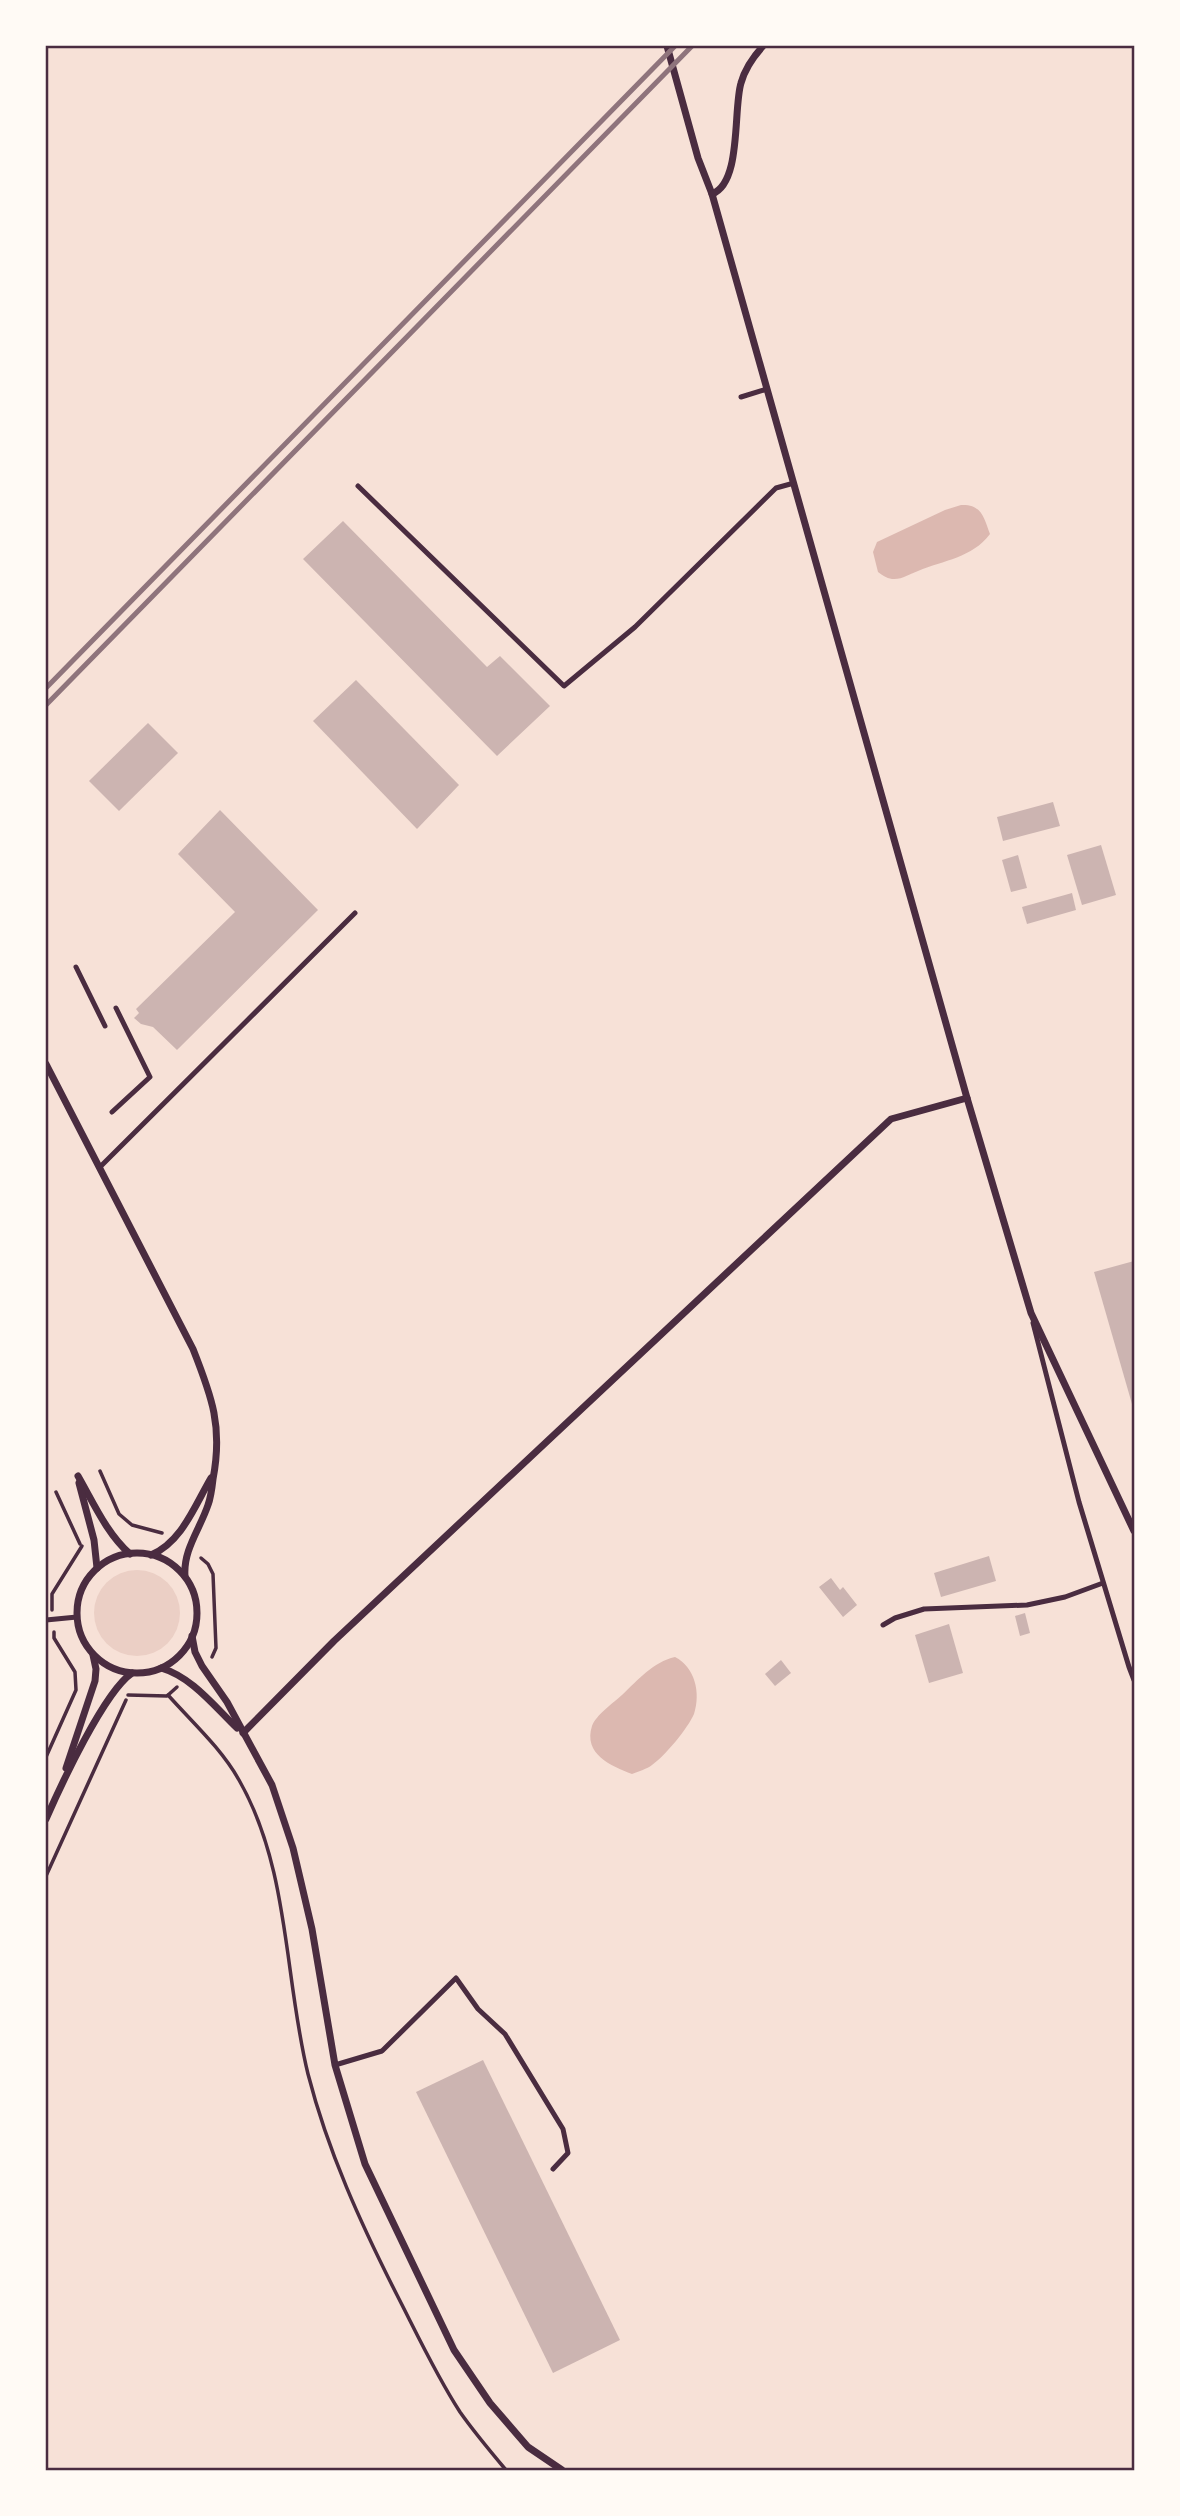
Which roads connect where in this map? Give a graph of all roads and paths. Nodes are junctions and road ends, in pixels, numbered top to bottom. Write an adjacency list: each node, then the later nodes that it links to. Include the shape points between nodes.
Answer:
1 (667, 46): 3 (street)
2 (763, 46): 3 (street, via 740,85 725,183)
3 (712, 194): 4 (street)
4 (767, 389): 5 (lane); 6 (street)
5 (740, 397)
6 (794, 483): 7 (lane, via 776,488 635,628 564,686); 13 (street)
7 (358, 486)
8 (355, 913): 15 (lane)
9 (76, 967): 11 (lane)
10 (116, 1008): 14 (lane, via 150,1077)
11 (105, 1026)
12 (46, 1063): 15 (street)
13 (967, 1098): 16 (street); 40 (street, via 891,1119 334,1641)
14 (112, 1112)
15 (100, 1167): 18 (street, via 193,1349 209,1390 216,1416)
16 (1031, 1313): 20 (street); 28 (lane)
17 (100, 1471): 21 (path, via 120,1514 132,1525)
18 (215, 1471): 21 (street); 23 (street, via 209,1504)
19 (56, 1492): 22 (path)
20 (1135, 1531)
21 (175, 1540): 25 (street)
22 (81, 1546)
23 (189, 1549): 27 (street); 34 (path, via 213,1574 216,1648)
24 (130, 1554): 25 (street); 26 (street); 26 (street, via 111,1532 78,1476)
25 (150, 1555): 27 (street, via 176,1566)
26 (97, 1568): 29 (street, via 83,1589)
27 (185, 1576): 32 (street, via 197,1614)
28 (1103, 1583): 31 (lane, via 1027,1605 924,1609); 39 (lane)
29 (77, 1617): 30 (lane); 33 (street)
30 (46, 1620)
31 (883, 1625)
32 (192, 1636): 34 (street); 35 (street, via 175,1660)
33 (93, 1655): 37 (street); 42 (street, via 95,1681)
34 (202, 1666): 40 (street)
35 (161, 1668): 37 (street); 38 (street)
36 (75, 1672): 41 (path, via 76,1690)
37 (132, 1673): 42 (street, via 115,1689)
38 (186, 1679): 40 (street); 44 (path, via 167,1696 128,1695)
39 (1135, 1680)
40 (243, 1733): 45 (street, via 272,1785 293,1847)
41 (46, 1756)
42 (61, 1784): 43 (street)
43 (46, 1819)
44 (46, 1876)
45 (335, 2065): 46 (lane, via 382,2051 456,1978 505,2034 563,2129 568,2153); 47 (street, via 365,2164 454,2350 490,2403 528,2447)
46 (553, 2169)
47 (557, 2469)

